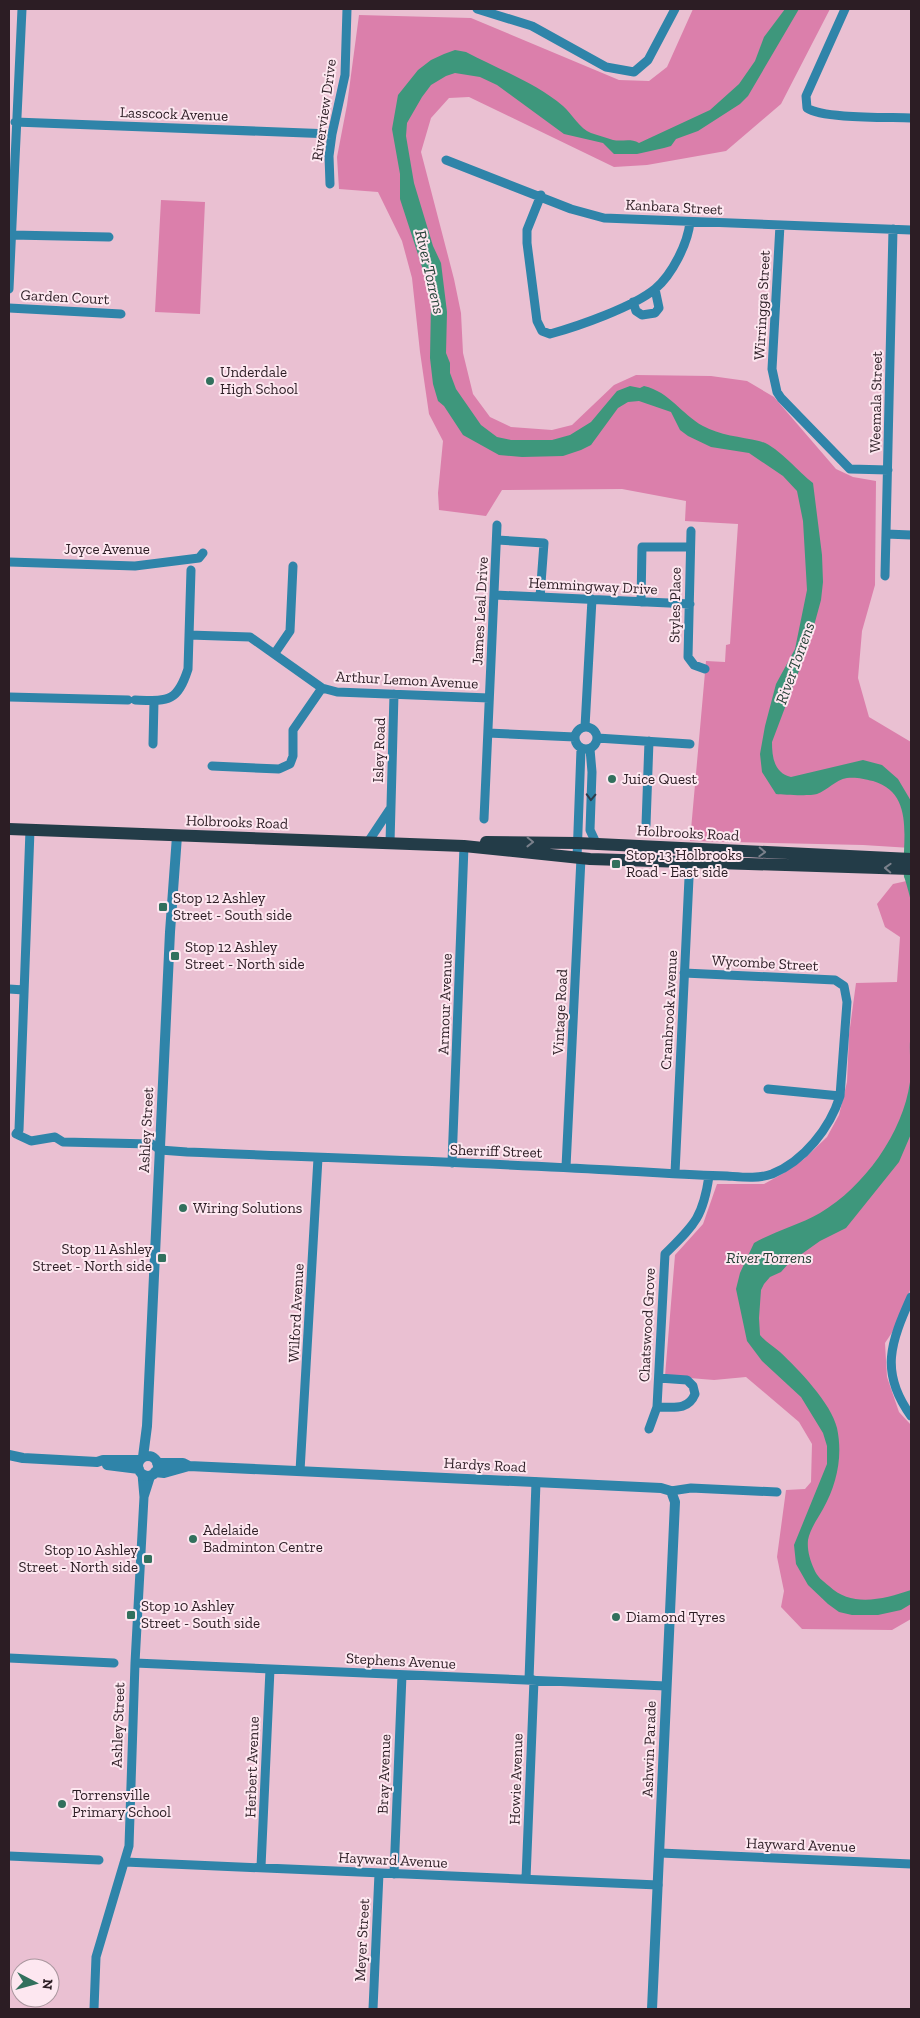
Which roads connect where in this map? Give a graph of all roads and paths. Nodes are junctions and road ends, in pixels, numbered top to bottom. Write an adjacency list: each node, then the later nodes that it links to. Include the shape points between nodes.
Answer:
1 (22, 9): 7 (street)
2 (347, 9): 8 (street, Riverview Drive, via 345,75)
3 (477, 9): 4 (street, via 532,26 606,67 634,72 648,60)
4 (675, 9)
5 (845, 9): 6 (street, via 806,96 808,108 813,112 836,115)
6 (911, 118)
7 (15, 122): 8 (street, Lasscock Avenue); 9 (street)
8 (332, 134): 11 (street, Riverview Drive)
9 (12, 136): 17 (street)
10 (446, 160): 12 (street, Kanbara Street)
11 (330, 184)
12 (541, 195): 13 (street, Kanbara Street, via 571,209 604,218); 22 (street, via 527,230 527,243 537,321 542,331 550,334 565,330)
13 (690, 222): 14 (street, Kanbara Street); 21 (street, via 689,234 674,264)
14 (780, 225): 15 (street, Kanbara Street); 25 (street, Wirringga Street, via 772,370 777,392 850,469)
15 (893, 230): 16 (street, Kanbara Street); 25 (street, Weemala Street)
16 (911, 230)
17 (11, 235): 18 (street); 19 (street)
18 (109, 237)
19 (9, 279): 20 (street)
20 (9, 288)
21 (656, 289): 22 (street); 22 (street, via 659,308 655,313 642,315 636,311)
22 (633, 302)
23 (9, 308): 24 (street, Garden Court)
24 (121, 314)
25 (888, 470): 28 (street, Weemala Street)
26 (498, 525): 30 (street, James Leal Drive)
27 (691, 531): 31 (street, Styles Place)
28 (886, 534): 29 (street); 36 (street, Weemala Street)
29 (911, 535)
30 (497, 540): 37 (street, James Leal Drive); 38 (street, via 544,543)
31 (690, 547): 40 (street, via 642,546); 41 (street, Styles Place)
32 (203, 553): 33 (street, Joyce Avenue, via 198,558 135,566)
33 (9, 562)
34 (293, 566): 43 (street, via 290,631)
35 (191, 570): 42 (street)
36 (885, 576)
37 (495, 595): 38 (street, Hemmingway Drive); 48 (street, James Leal Drive)
38 (540, 597): 39 (street, Hemmingway Drive)
39 (592, 599): 40 (street, Hemmingway Drive); 50 (street)
40 (641, 602): 41 (street, Hemmingway Drive)
41 (690, 604): 44 (street, Styles Place, via 688,657 694,665)
42 (189, 635): 43 (street, Arthur Lemon Avenue, via 250,637); 49 (street, via 188,669 184,683 176,695 165,701)
43 (275, 653): 45 (street, Arthur Lemon Avenue)
44 (705, 669)
45 (322, 688): 46 (street, Arthur Lemon Avenue, via 337,692); 58 (street, via 293,730 290,764 279,769)
46 (394, 694): 48 (street, Arthur Lemon Avenue); 59 (street, Isley Road)
47 (9, 696): 49 (street)
48 (489, 698): 51 (street, James Leal Drive)
49 (154, 700): 55 (street)
50 (585, 727): 52 (street, via 578,730); 53 (street, via 592,729)
51 (488, 734): 52 (street); 60 (street, James Leal Drive)
52 (575, 737): 57 (street, via 576,744)
53 (597, 738): 54 (street); 57 (street, via 595,744)
54 (649, 741): 56 (street); 61 (street)
55 (153, 744)
56 (690, 744)
57 (586, 749): 67 (street, Vintage Road); 68 (street, one-way to 68, via 592,772 590,830)
58 (212, 766)
59 (391, 807): 65 (street, Isley Road); 66 (street, Isley Road, via 398,838)
60 (484, 819)
61 (646, 825)
62 (9, 829): 63 (main road, Holbrooks Road)
63 (30, 830): 64 (main road, Holbrooks Road); 78 (street)
64 (177, 836): 65 (main road, Holbrooks Road); 82 (street, Ashley Street)
65 (368, 842): 66 (main road, Holbrooks Road)
66 (396, 843): 69 (main road, Holbrooks Road)
67 (577, 843): 68 (main road, Holbrooks Road); 69 (main road, Holbrooks Road, one-way to 67, via 486,842); 71 (street, Vintage Road)
68 (597, 845): 70 (main road, Holbrooks Road)
69 (464, 846): 71 (main road, Holbrooks Road); 84 (street, Armour Avenue)
70 (690, 849): 72 (main road, Holbrooks Road, one-way to 72); 73 (street, Cranbrook Avenue)
71 (579, 858): 73 (main road, Holbrooks Road); 85 (street, Vintage Road)
72 (911, 859)
73 (690, 862): 74 (main road, Holbrooks Road, one-way to 73); 75 (street, Cranbrook Avenue)
74 (911, 869)
75 (684, 973): 76 (street, Wycombe Street, via 835,980); 86 (street, Cranbrook Avenue)
76 (844, 986): 80 (street, Sherriff Street, via 847,1002)
77 (9, 989): 78 (street)
78 (24, 990): 81 (street, via 19,1130)
79 (768, 1089): 80 (street)
80 (840, 1096): 87 (street, Sherriff Street, via 826,1128 790,1164 771,1174 752,1177)
81 (12, 1136): 82 (street, Sherriff Street, via 31,1141 55,1137 63,1142 152,1144)
82 (160, 1150): 83 (street, Sherriff Street); 94 (street, Ashley Street)
83 (318, 1158): 84 (street, Sherriff Street); 95 (street, Wilford Avenue)
84 (452, 1163): 85 (street, Sherriff Street)
85 (566, 1168): 86 (street, Sherriff Street)
86 (675, 1173): 87 (street, Sherriff Street)
87 (708, 1176): 89 (street, Chatswood Grove, via 705,1203 692,1227 665,1254)
88 (911, 1297): 91 (street, via 893,1337 891,1355 895,1383)
89 (659, 1378): 90 (street, Chatswood Grove); 90 (street, via 687,1380 696,1394 692,1402 683,1407)
90 (657, 1406): 92 (street, Chatswood Grove)
91 (911, 1416)
92 (649, 1429)
93 (9, 1455): 94 (street, Hardys Road)
94 (147, 1466): 95 (street, Hardys Road, via 183,1463 189,1466); 101 (street, Ashley Street)
95 (300, 1470): 96 (street, Hardys Road)
96 (536, 1482): 97 (street, Hardys Road); 104 (street, Howie Avenue)
97 (671, 1491): 98 (street, Hardys Road, via 691,1488); 105 (street, Ashwin Parade, via 675,1502)
98 (777, 1492)
99 (9, 1658): 100 (street)
100 (114, 1663)
101 (135, 1663): 102 (street, Stephens Avenue); 109 (street, Ashley Street)
102 (270, 1669): 103 (street, Stephens Avenue); 111 (street, Herbert Avenue)
103 (402, 1675): 104 (street, Stephens Avenue); 113 (street, Bray Avenue)
104 (532, 1680): 105 (street, Stephens Avenue); 114 (street, Howie Avenue)
105 (666, 1686): 106 (street, Ashwin Parade)
106 (660, 1853): 110 (street, Hayward Avenue); 115 (street, Ashwin Parade)
107 (9, 1856): 108 (street)
108 (99, 1860)
109 (126, 1862): 111 (street, Hayward Avenue); 116 (street, Ashley Street, via 96,1957)
110 (911, 1864)
111 (261, 1867): 112 (street, Hayward Avenue)
112 (379, 1873): 113 (street, Hayward Avenue); 117 (street, Meyer Street)
113 (394, 1874): 114 (street, Hayward Avenue)
114 (526, 1879): 115 (street, Hayward Avenue)
115 (658, 1885): 118 (street, Ashwin Parade)
116 (94, 2009)
117 (373, 2009)
118 (652, 2009)

